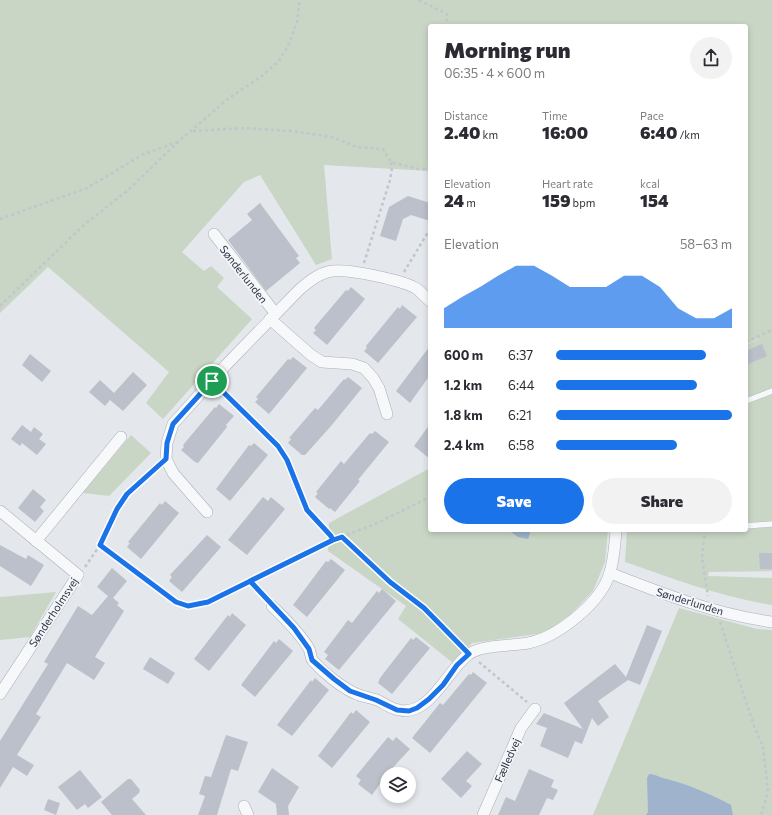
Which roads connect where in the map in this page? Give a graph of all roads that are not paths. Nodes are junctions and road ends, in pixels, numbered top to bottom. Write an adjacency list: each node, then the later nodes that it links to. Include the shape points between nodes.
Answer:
1 (214, 234): 3 (street, Sønderlunden)
2 (428, 299): 3 (street, Sønderlunden, via 417,289 397,282 351,271 332,271 306,283)
3 (272, 316): 6 (street, Sønderlunden, via 311,355 322,362 352,364 364,368 379,388); 9 (street, Sønderlunden, via 173,424 167,443 166,459 173,473)
4 (772, 391): 5 (lane)
5 (748, 400)
6 (388, 414)
7 (122, 437): 13 (street)
8 (0, 511): 13 (street, Sønderholmsvej)
9 (207, 512)
10 (772, 524): 11 (lane)
11 (748, 526)
12 (616, 532): 14 (street)
13 (36, 541): 17 (street, Sønderholmsvej, via 78,575)
14 (610, 574): 15 (street, via 581,613 554,633 529,643 478,649 457,665 429,699 409,711 397,710 350,691 334,679 312,660 309,649 294,628); 16 (street, Sønderlunden, via 683,602)
15 (272, 606)
16 (772, 622)
17 (0, 694)
18 (535, 709): 19 (street, Fælledvej, via 521,728)
19 (483, 815)

